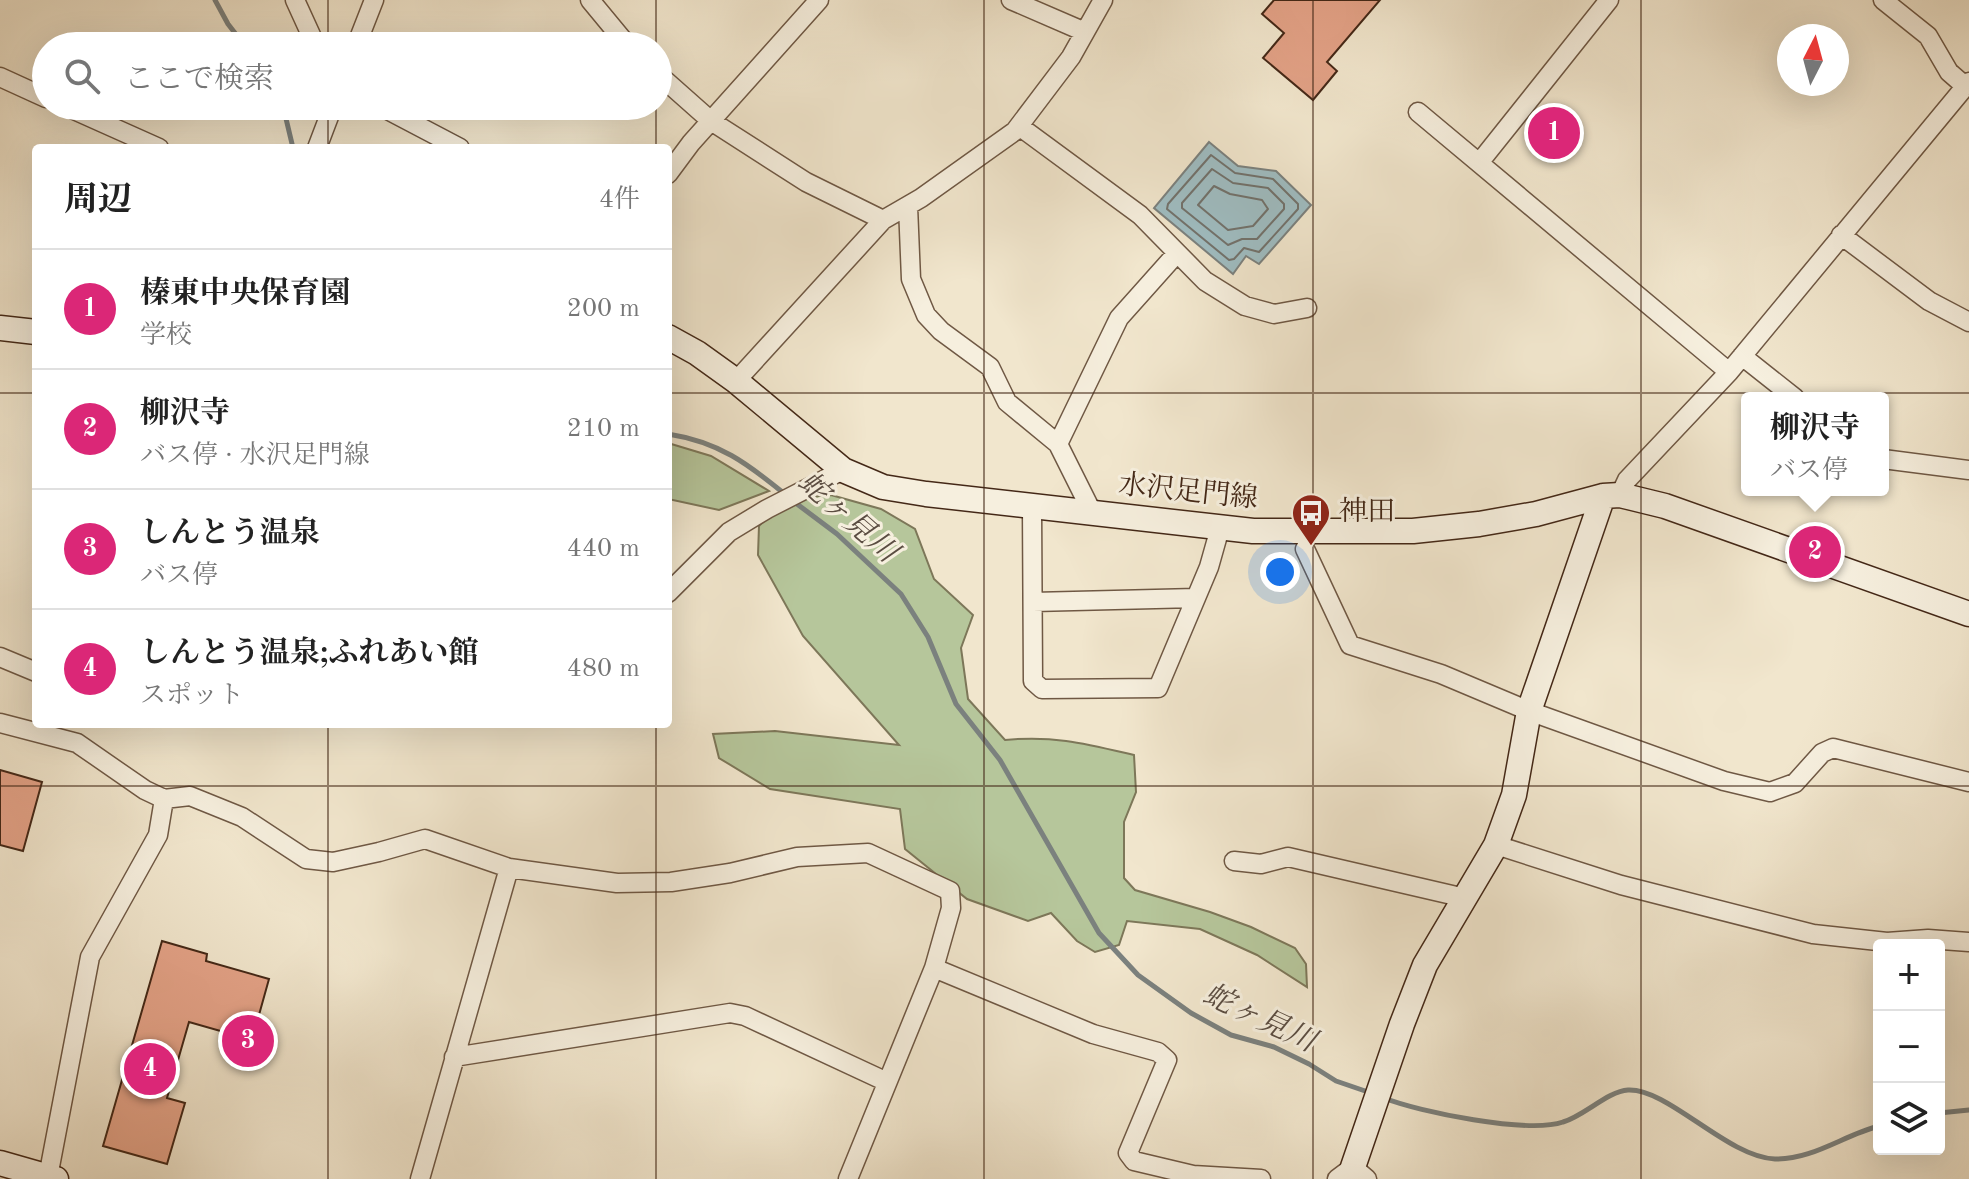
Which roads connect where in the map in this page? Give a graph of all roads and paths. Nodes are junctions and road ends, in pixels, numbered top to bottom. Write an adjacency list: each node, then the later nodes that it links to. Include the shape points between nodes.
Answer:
1 (295, 0): 9 (street)
2 (374, 0): 10 (street)
3 (590, 0): 11 (street)
4 (819, 0): 21 (street)
5 (1011, 0): 12 (street)
6 (1103, 0): 12 (street)
7 (1609, 0): 26 (street)
8 (1883, 0): 14 (street, via 1928,36 1949,72)
9 (310, 32)
10 (361, 32)
11 (616, 32)
12 (1085, 32): 22 (street)
13 (0, 77): 16 (street)
14 (1967, 84): 30 (street)
15 (672, 86): 21 (street)
16 (32, 92)
17 (1418, 112): 26 (street)
18 (96, 120): 23 (street)
19 (328, 120): 24 (street)
20 (407, 120): 25 (street)
21 (711, 121): 27 (street); 29 (street, via 806,182)
22 (1019, 126): 28 (street); 31 (street, via 1140,215)
23 (150, 144)
24 (319, 144)
25 (452, 144)
26 (1479, 163): 38 (street)
27 (672, 169)
28 (908, 206): 29 (street); 41 (street, via 911,279 926,315 990,367 1007,402)
29 (883, 220): 39 (street)
30 (1841, 235): 33 (street, via 1929,301); 37 (street)
31 (1177, 253): 32 (street, via 1205,281 1245,306 1274,314); 41 (street, via 1119,318)
32 (1307, 308)
33 (1969, 322)
34 (0, 328): 35 (main road)
35 (32, 332)
36 (672, 339): 39 (main road, 水沢足門線)
37 (1742, 356): 38 (street); 40 (street)
38 (1729, 372): 45 (street)
39 (736, 381): 43 (main road, 水沢足門線)
40 (1787, 392)
41 (1058, 444): 47 (street)
42 (1889, 460): 44 (street)
43 (843, 470): 46 (main road, 水沢足門線, via 883,487); 50 (street, via 729,532)
44 (1969, 470)
45 (1612, 495): 48 (main road, 水沢足門線, via 1536,514 1413,531); 53 (main road, 水沢足門線, via 1665,506); 56 (main road)
46 (1032, 507): 47 (main road, 水沢足門線); 52 (street)
47 (1093, 514): 48 (main road, 水沢足門線)
48 (1220, 528): 51 (street)
49 (1305, 549): 56 (street, via 1350,645 1441,674)
50 (672, 589)
51 (1196, 598): 52 (street); 52 (street, via 1158,688 1042,689 1033,681)
52 (1033, 602)
53 (1967, 607)
54 (0, 657): 55 (street)
55 (32, 670)
56 (1529, 711): 61 (street, via 1724,781 1770,792 1795,783 1833,748); 63 (main road, via 1514,795)
57 (0, 723): 58 (street)
58 (32, 727)
59 (38, 728): 60 (street)
60 (77, 733): 62 (street, via 145,790)
61 (1969, 782)
62 (164, 799): 65 (street, via 190,796 242,817 306,859 333,862 425,839); 73 (street, via 158,835 90,957)
63 (1496, 845): 66 (main road); 67 (street, via 1621,885 1813,934 1887,942)
64 (1234, 861): 66 (street, via 1261,864 1288,857)
65 (509, 868): 68 (street, via 617,883 671,882 797,857 868,853 950,891 951,908); 69 (street)
66 (1465, 898): 72 (main road, via 1425,965)
67 (1969, 942)
68 (934, 968): 70 (street); 76 (street, via 1093,1034 1158,1052 1167,1060 1128,1153 1134,1161 1193,1175)
69 (454, 1057): 70 (street, via 730,1013); 74 (street)
70 (887, 1082): 75 (street)
71 (0, 1163): 73 (main road)
72 (1353, 1175)
73 (52, 1178)
74 (420, 1179)
75 (848, 1179)
76 (1261, 1179)

